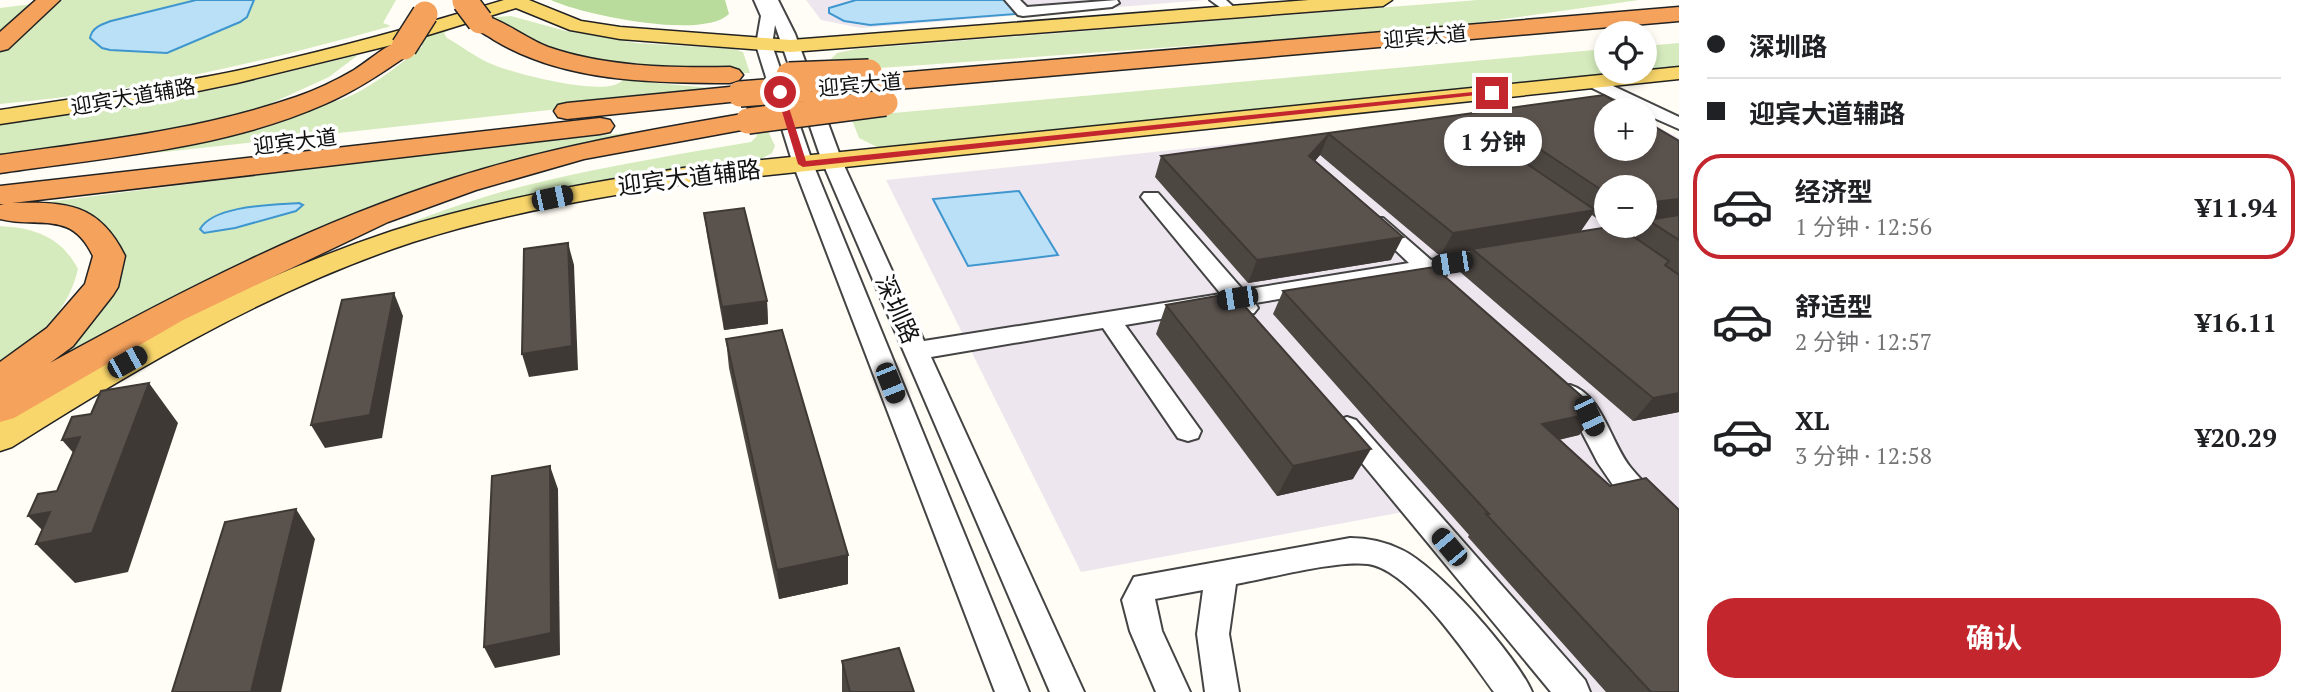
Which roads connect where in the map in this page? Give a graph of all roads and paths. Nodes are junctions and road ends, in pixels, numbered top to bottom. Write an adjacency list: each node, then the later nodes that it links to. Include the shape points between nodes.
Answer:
1 (761, 0): 22 (street, 深圳路, via 769,16)
2 (771, 0): 23 (street, 深圳路)
3 (1013, 0): 4 (street, via 1023,12 1112,3)
4 (1109, 0)
5 (1383, 0): 9 (main road, 迎宾大道辅路)
6 (1652, 0): 20 (highway)
7 (37, 1): 14 (highway); 21 (highway)
8 (515, 1): 22 (main road, 迎宾大道辅路, via 577,26); 33 (main road, 迎宾大道辅路, via 405,36 237,77)
9 (1360, 1): 10 (main road, 迎宾大道辅路)
10 (1225, 6): 23 (main road, 迎宾大道辅路)
11 (427, 7): 36 (highway, bridge, via 404,47 356,80 284,110 180,136)
12 (469, 7): 31 (highway, via 505,38 545,56)
13 (1679, 14): 20 (highway, 迎宾大道)
14 (0, 25)
15 (1679, 28): 16 (highway)
16 (1657, 30)
17 (1679, 36): 18 (highway)
18 (1657, 37)
19 (1594, 38): 24 (highway, 迎宾大道)
20 (1387, 39): 24 (highway, 迎宾大道)
21 (0, 44)
22 (764, 45): 23 (main road, 迎宾大道辅路); 37 (street, 深圳路)
23 (791, 46): 35 (street, 深圳路)
24 (1142, 66): 30 (highway); 30 (highway)
25 (1679, 73): 26 (main road, 迎宾大道辅路)
26 (1657, 75)
27 (1594, 82): 35 (main road, 迎宾大道辅路)
28 (1606, 84): 34 (street)
29 (1607, 84): 32 (street)
30 (877, 89): 31 (highway, bridge); 31 (highway, bridge)
31 (742, 100): 38 (highway, 迎宾大道, via 465,121); 39 (highway, 迎宾大道); 59 (highway, via 377,215 171,312)
32 (1679, 116)
33 (0, 117)
34 (1679, 124)
35 (832, 161): 37 (main road, 迎宾大道辅路); 55 (street, 深圳路)
36 (0, 164)
37 (803, 164): 61 (main road, 迎宾大道辅路, via 599,188 506,207 365,251 273,288 168,340); 64 (street, 深圳路)
38 (0, 175)
39 (0, 195)
40 (1151, 197): 52 (street)
41 (1357, 206): 50 (street)
42 (0, 212): 57 (highway, via 73,218 97,232 108,256 101,287 74,321 49,346)
43 (1679, 226): 44 (street)
44 (1657, 230)
45 (1581, 232): 46 (street)
46 (1594, 235)
47 (1605, 238): 49 (street)
48 (1523, 251): 50 (street)
49 (1626, 253)
50 (1427, 267): 51 (street); 52 (street)
51 (1456, 293)
52 (1237, 298): 53 (street); 54 (street)
53 (1109, 319): 55 (street); 60 (street)
54 (1264, 330)
55 (916, 351): 65 (street, 深圳路)
56 (1554, 380): 62 (street, via 1589,416 1627,485)
57 (0, 381)
58 (1328, 405): 69 (street)
59 (0, 408)
60 (1188, 432)
61 (0, 438)
62 (1679, 532)
63 (1223, 575): 66 (street, via 1145,587 1138,600 1146,631); 67 (street, via 1215,606 1213,650); 68 (street, via 1350,551 1373,552 1423,580)
64 (1012, 692)
65 (1067, 692)
66 (1174, 692)
67 (1222, 692)
68 (1515, 692)
69 (1573, 692)

